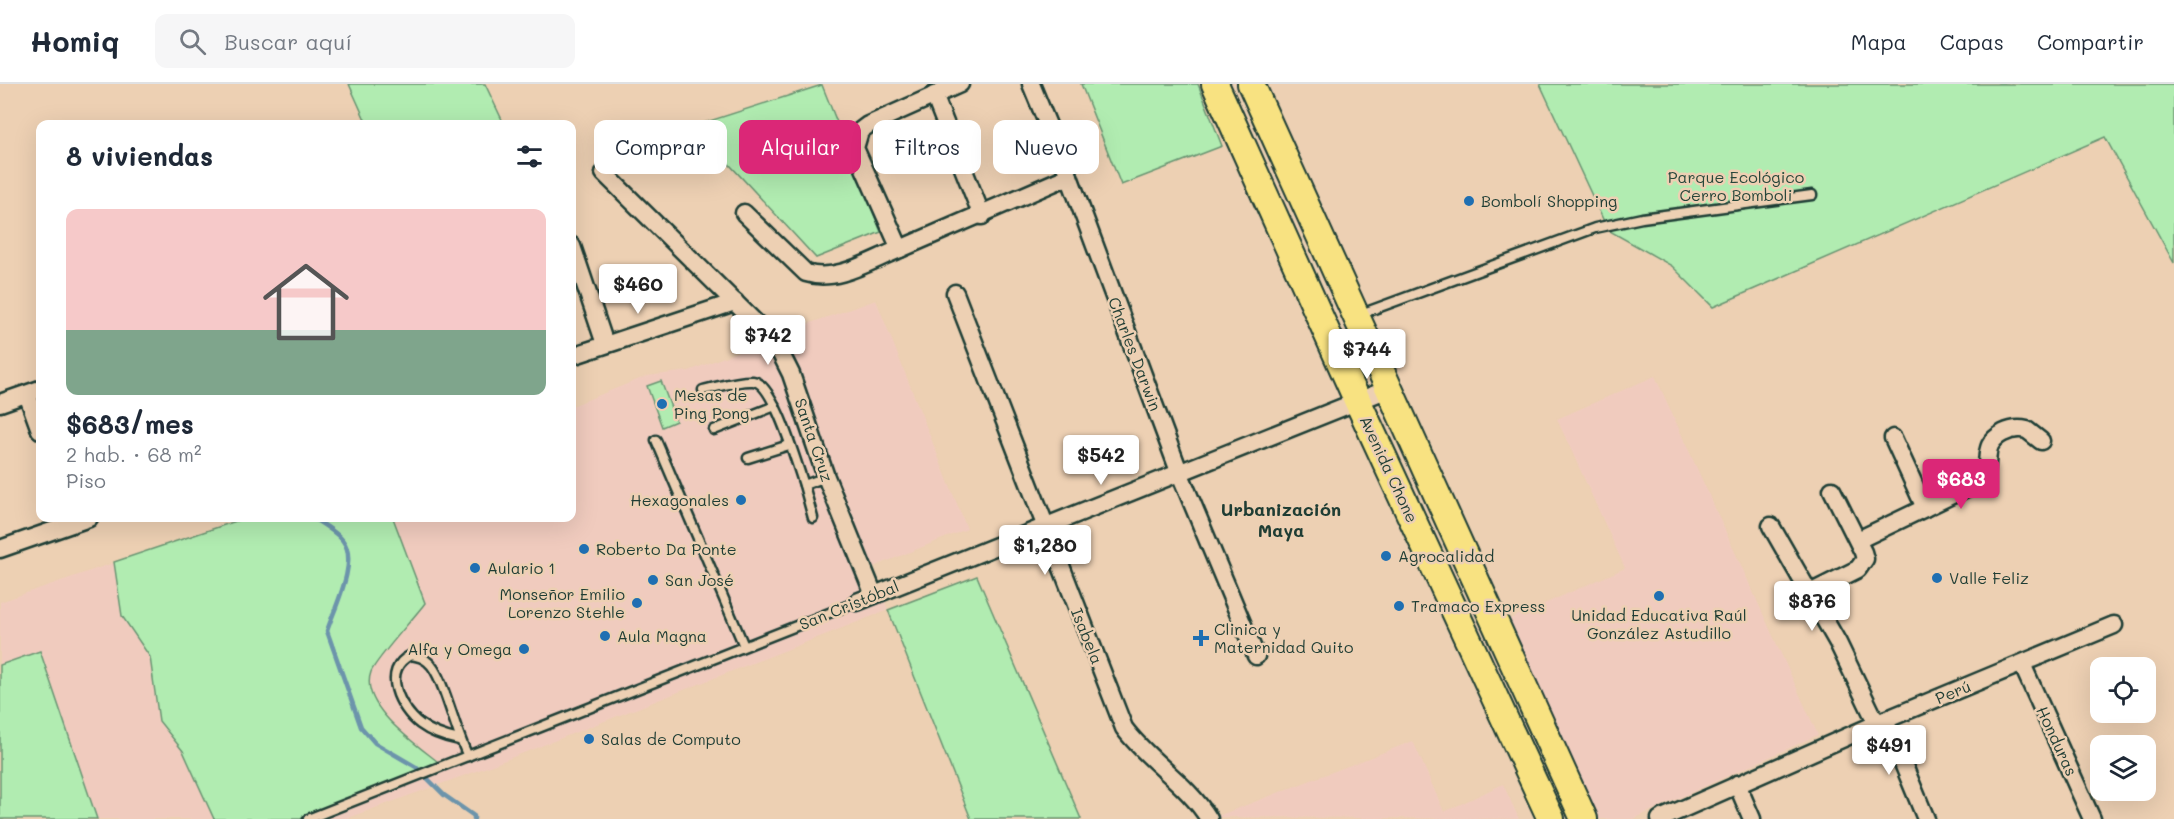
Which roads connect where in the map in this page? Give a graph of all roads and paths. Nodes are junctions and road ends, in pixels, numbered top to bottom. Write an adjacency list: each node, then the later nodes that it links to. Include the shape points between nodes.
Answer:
1 (960, 84): 5 (street)
2 (1031, 84): 7 (street, Charles Darwin)
3 (1215, 84): 21 (main road, Avenida Chone)
4 (1251, 84): 15 (main road, Avenida Chone)
5 (934, 95): 10 (street); 11 (street, via 868,125 856,138 855,148)
6 (605, 174): 14 (street, Santa Cruz)
7 (1070, 176): 10 (street); 30 (street, Charles Darwin)
8 (1812, 195): 15 (lane, via 1594,228)
9 (744, 213): 11 (street, via 806,273 817,276 834,275)
10 (982, 216): 11 (street)
11 (900, 249)
12 (576, 258): 16 (street)
13 (954, 293): 38 (street, Isabela)
14 (735, 302): 16 (street); 31 (street, Santa Cruz, via 775,342 791,374)
15 (1355, 316): 18 (main road, Avenida Chone)
16 (605, 344): 17 (street)
17 (576, 355)
18 (1388, 389): 21 (street, San Cristóbal); 55 (main road, Avenida Chone)
19 (703, 390): 23 (lane, via 754,380 768,391)
20 (34, 391): 22 (street)
21 (1358, 402): 30 (street, San Cristóbal); 54 (main road, Avenida Chone)
22 (0, 403)
23 (775, 406): 24 (lane); 28 (lane)
24 (714, 430)
25 (1893, 438): 34 (street)
26 (656, 440): 45 (lane)
27 (2041, 441): 34 (street, via 2021,429 2007,430 1988,449 1987,469 1979,482)
28 (789, 445): 29 (lane); 32 (lane)
29 (748, 458)
30 (1180, 474): 38 (street, San Cristóbal); 46 (street, Charles Darwin)
31 (826, 477): 32 (lane); 42 (street, Santa Cruz)
32 (804, 485): 35 (lane)
33 (1832, 490): 39 (street)
34 (1925, 508): 39 (street)
35 (813, 518)
36 (70, 522): 40 (street)
37 (1771, 526): 41 (street)
38 (1044, 527): 42 (street, San Cristóbal); 53 (street, Isabela, via 1124,728 1139,749)
39 (1858, 540): 41 (street, via 1864,555 1861,566)
40 (0, 549)
41 (1810, 593): 48 (street)
42 (874, 595): 43 (street, San Cristóbal)
43 (856, 602): 45 (lane, San Cristóbal)
44 (2114, 624): 47 (street, Perú)
45 (744, 646): 50 (lane, San Cristóbal)
46 (1256, 656)
47 (2022, 664): 48 (street, Perú); 59 (street, Honduras)
48 (1881, 722): 51 (street, Perú); 58 (street)
49 (459, 740): 49 (lane, via 419,724 405,706 394,686 402,659 411,656 429,662); 50 (lane)
50 (468, 756): 52 (lane, San Cristóbal)
51 (1737, 784): 56 (street, Perú); 57 (street)
52 (308, 819)
53 (1209, 819)
54 (1551, 819)
55 (1584, 819)
56 (1660, 819)
57 (1752, 819)
58 (1926, 819)
59 (2092, 819)

